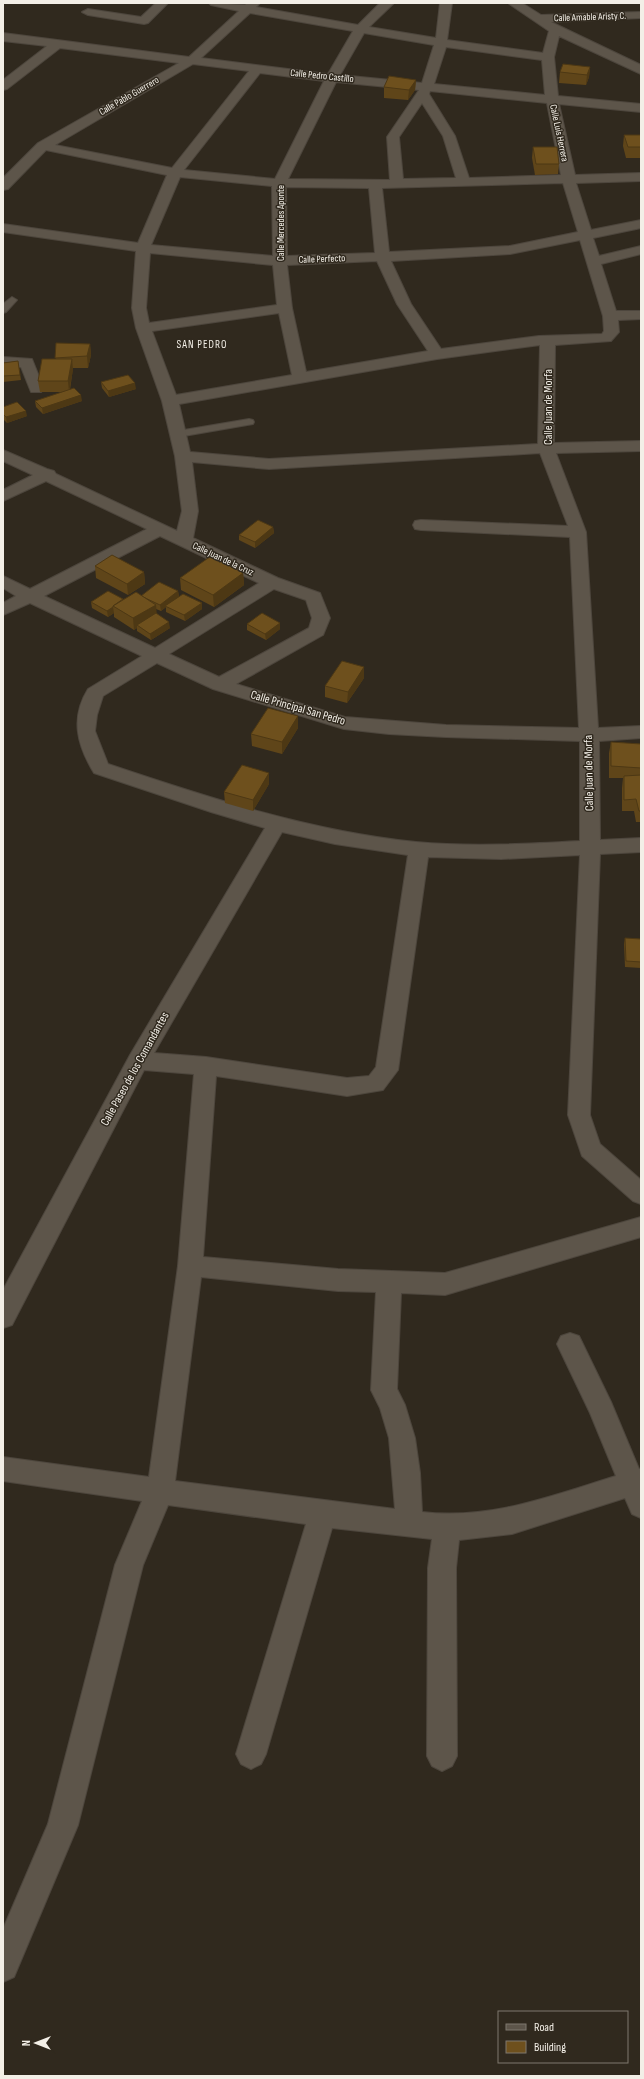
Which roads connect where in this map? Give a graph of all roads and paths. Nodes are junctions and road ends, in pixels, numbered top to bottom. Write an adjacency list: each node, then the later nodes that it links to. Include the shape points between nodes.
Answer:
1 (162, 3): 14 (street, via 144,21 93,13 87,30)
2 (215, 3): 6 (street)
3 (388, 3): 9 (street, Calle Mercedes Aponte)
4 (446, 3): 13 (street)
5 (514, 3): 8 (street)
6 (251, 6): 9 (street); 16 (street, Calle Pablo Guerrero)
7 (641, 14): 8 (street, Calle Amable Aristy C.)
8 (538, 19): 10 (street)
9 (360, 29): 13 (street); 20 (street, Calle Mercedes Aponte)
10 (555, 30): 15 (street, Calle Luis Herrera); 17 (street)
11 (3, 37): 12 (street, Calle Pedro Castillo)
12 (59, 43): 14 (street, Calle Pedro Castillo); 21 (street)
13 (441, 43): 15 (street); 22 (street)
14 (75, 45): 16 (street, Calle Pedro Castillo)
15 (548, 57): 23 (street, Calle Luis Herrera)
16 (192, 60): 18 (street, Calle Pedro Castillo); 25 (street, Calle Pablo Guerrero)
17 (636, 63): 19 (street)
18 (257, 69): 20 (street, Calle Pedro Castillo); 26 (street)
19 (641, 70)
20 (332, 78): 22 (street, Calle Pedro Castillo); 30 (street, Calle Mercedes Aponte)
21 (3, 86)
22 (425, 90): 23 (street, Calle Pedro Castillo); 29 (street, via 449,136); 31 (street, via 392,137)
23 (552, 99): 24 (street, Calle Pedro Castillo); 28 (street, Calle Luis Herrera)
24 (641, 108)
25 (43, 146): 26 (street); 33 (street, Calle Pablo Guerrero)
26 (175, 172): 30 (street); 37 (street)
27 (641, 178): 28 (street)
28 (569, 180): 29 (street); 36 (street, Calle Luis Herrera)
29 (464, 182): 31 (street)
30 (280, 183): 32 (street); 40 (street, Calle Mercedes Aponte)
31 (397, 183): 32 (street)
32 (375, 184): 39 (street)
33 (3, 186)
34 (641, 224): 36 (street, Calle Perfecto)
35 (3, 228): 37 (street, Calle Perfecto)
36 (585, 234): 39 (street, Calle Perfecto, via 510,250); 41 (street, Calle Luis Herrera)
37 (143, 248): 40 (street, Calle Perfecto); 47 (street, via 140,308)
38 (641, 250): 41 (street)
39 (382, 257): 40 (street, Calle Perfecto); 49 (street, via 404,304)
40 (280, 261): 43 (street, Calle Mercedes Aponte)
41 (594, 261): 46 (street, Calle Luis Herrera)
42 (12, 300): 44 (lane)
43 (285, 308): 47 (street); 51 (street, Calle Mercedes Aponte)
44 (3, 310)
45 (641, 315): 46 (street)
46 (610, 316): 48 (street, Calle Luis Herrera, via 612,332 606,338)
47 (143, 328): 53 (street)
48 (542, 340): 49 (street); 57 (street, Calle Juan de Morfa, via 548,346)
49 (437, 354): 51 (street)
50 (3, 362): 52 (street, via 27,362)
51 (300, 378): 53 (street)
52 (36, 389)
53 (170, 401): 55 (street)
54 (249, 422): 55 (lane)
55 (178, 434): 59 (street)
56 (641, 446): 57 (street)
57 (546, 448): 59 (street, via 269,464); 64 (street, Calle Juan de Morfa)
58 (3, 455): 60 (street, Calle Juan de la Cruz)
59 (182, 456): 65 (street, via 190,511)
60 (48, 474): 61 (street); 63 (street, Calle Juan de la Cruz)
61 (3, 496)
62 (421, 525): 64 (street)
63 (160, 529): 65 (street, Calle Juan de la Cruz); 68 (street)
64 (578, 532): 73 (street, Calle Juan de Morfa)
65 (184, 540): 67 (street, Calle Juan de la Cruz)
66 (3, 581): 68 (street, Calle Principal San Pedro)
67 (272, 582): 70 (street); 71 (street, Calle Juan de la Cruz, via 314,597 321,618 317,631)
68 (29, 596): 69 (street); 70 (street, Calle Principal San Pedro)
69 (3, 610)
70 (154, 655): 71 (street, Calle Principal San Pedro); 74 (street, via 95,693 86,716 87,740 101,768)
71 (220, 685): 73 (street, Calle Principal San Pedro, via 344,723 446,731)
72 (641, 732): 73 (street, Calle Principal San Pedro)
73 (589, 735): 76 (street, Calle Juan de Morfa)
74 (276, 826): 77 (street, via 363,843); 78 (street, Calle Paseo de los Comandantes)
75 (641, 845): 76 (street)
76 (590, 847): 77 (street, via 509,851); 80 (street, Calle Juan de Morfa, via 579,1115 590,1149)
77 (419, 850): 79 (street, via 387,1070 375,1084 347,1087)
78 (138, 1061): 79 (street); 84 (street, Calle Paseo de los Comandantes)
79 (206, 1066): 82 (street)
80 (641, 1194)
81 (641, 1227): 83 (street, via 445,1284)
82 (190, 1266): 83 (street, via 338,1280); 89 (street)
83 (389, 1282): 91 (street, via 384,1390 393,1405 406,1462)
84 (8, 1290): 85 (street, Calle Paseo de los Comandantes)
85 (3, 1317)
86 (570, 1344): 88 (street)
87 (3, 1469): 89 (street)
88 (638, 1490): 92 (street, via 512,1521)
89 (160, 1491): 90 (street); 95 (street, via 129,1565 63,1825)
90 (323, 1514): 91 (street); 93 (street)
91 (409, 1525): 92 (street)
92 (447, 1528): 94 (street, via 442,1568)
93 (252, 1754)
94 (442, 1756)
95 (3, 1966)

